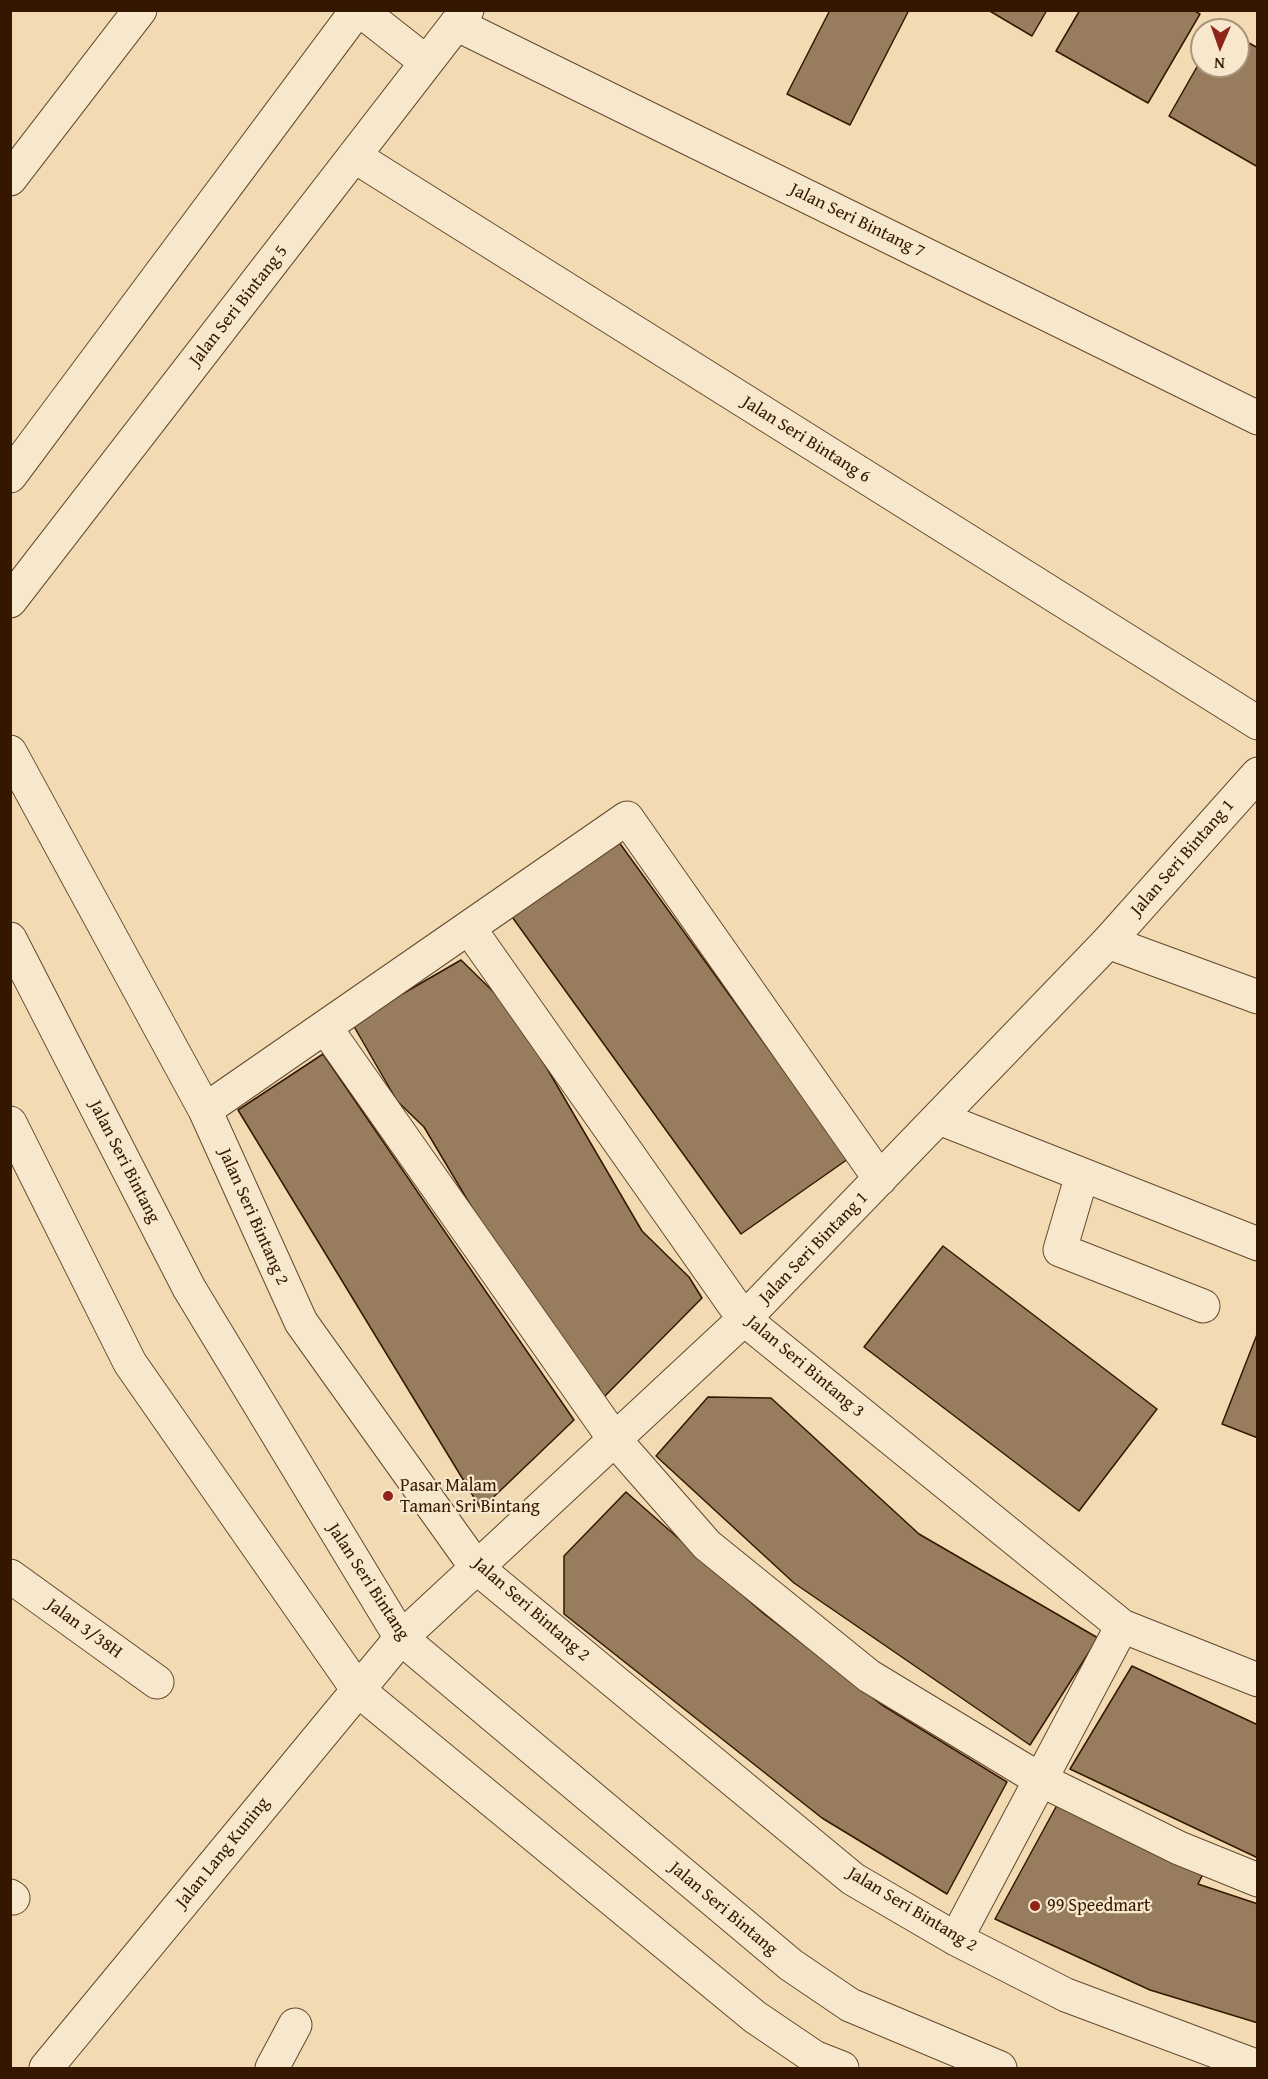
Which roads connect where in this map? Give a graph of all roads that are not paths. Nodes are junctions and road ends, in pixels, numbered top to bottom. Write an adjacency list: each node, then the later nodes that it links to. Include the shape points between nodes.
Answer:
1 (140, 10): 6 (street)
2 (358, 10): 4 (street); 8 (street)
3 (461, 17): 4 (street, Jalan Seri Bintang 5); 7 (street, Jalan Seri Bintang 7)
4 (426, 62): 5 (street, Jalan Seri Bintang 5)
5 (354, 156): 9 (street, Jalan Seri Bintang 5); 10 (street, Jalan Seri Bintang 6)
6 (10, 179)
7 (1257, 418)
8 (10, 476)
9 (10, 601)
10 (1257, 723)
11 (10, 752): 18 (street, Jalan Seri Bintang 2)
12 (1257, 774): 15 (street, Jalan Seri Bintang 1)
13 (469, 928): 17 (street); 22 (street, via 627,818); 25 (street, Jalan Seri Bintang 3)
14 (10, 939): 30 (street, Jalan Seri Bintang, via 189,1288)
15 (1108, 942): 16 (street); 19 (street, Jalan Seri Bintang 1)
16 (1257, 997)
17 (325, 1027): 18 (street); 26 (street)
18 (206, 1110): 27 (street, Jalan Seri Bintang 2, via 301,1322)
19 (939, 1118): 21 (street); 22 (street, Jalan Seri Bintang 1)
20 (10, 1123): 33 (street, via 130,1363)
21 (1082, 1175): 23 (street); 24 (street, via 1060,1250)
22 (880, 1179): 25 (street, Jalan Seri Bintang 1)
23 (1257, 1244)
24 (1203, 1306)
25 (744, 1319): 26 (street, Jalan Seri Bintang 1); 29 (street, Jalan Seri Bintang 3)
26 (615, 1440): 27 (street, Jalan Seri Bintang 1); 34 (street, via 707,1545 869,1676)
27 (476, 1567): 30 (street, Jalan Seri Bintang 1); 36 (street, Jalan Seri Bintang 2, via 853,1878)
28 (10, 1576): 32 (street, Jalan 3/38H)
29 (1122, 1626): 31 (street, Jalan Seri Bintang 3); 34 (street)
30 (401, 1638): 33 (street, Jalan Lang Kuning); 42 (street, Jalan Seri Bintang, via 791,1965 850,2005)
31 (1257, 1680)
32 (157, 1682)
33 (358, 1690): 39 (street, Jalan Lang Kuning); 41 (street, via 755,2017 814,2057)
34 (1039, 1779): 35 (street, via 1179,1848); 36 (street)
35 (1257, 1880)
36 (956, 1939): 38 (street, Jalan Seri Bintang 2, via 1066,1995)
37 (295, 2025): 40 (street)
38 (1257, 2067)
39 (46, 2068)
40 (272, 2068)
41 (842, 2068)
42 (1000, 2068)

